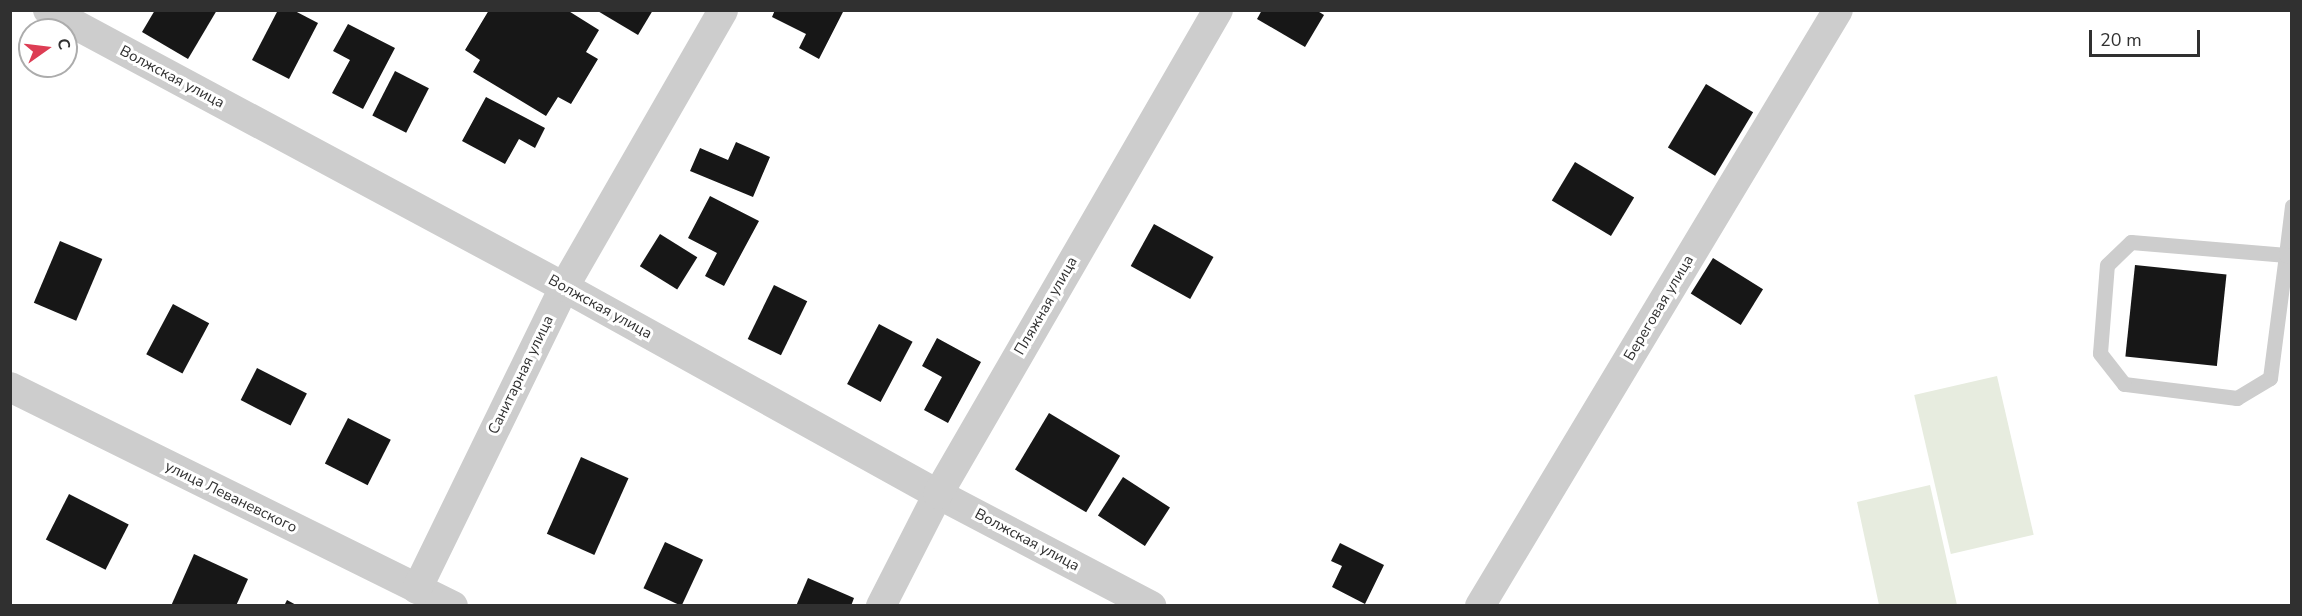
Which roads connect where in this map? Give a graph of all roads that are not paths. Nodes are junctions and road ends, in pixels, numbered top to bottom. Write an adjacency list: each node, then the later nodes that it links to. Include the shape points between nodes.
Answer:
1 (48, 10): 7 (street, Волжская улица)
2 (723, 10): 7 (street, Санитарная улица)
3 (1218, 10): 9 (street, Пляжная улица)
4 (1838, 10): 13 (street, Береговая улица)
5 (2292, 206): 6 (lane)
6 (2289, 255): 6 (lane, via 2271,378 2237,398 2124,384 2100,353 2107,265 2131,242)
7 (564, 286): 9 (street, Волжская улица); 10 (street, Санитарная улица)
8 (10, 387): 10 (street, улица Леваневского)
9 (938, 494): 11 (street, Пляжная улица); 12 (street, Волжская улица)
10 (437, 600)
11 (881, 606)
12 (1152, 606)
13 (1480, 606)

